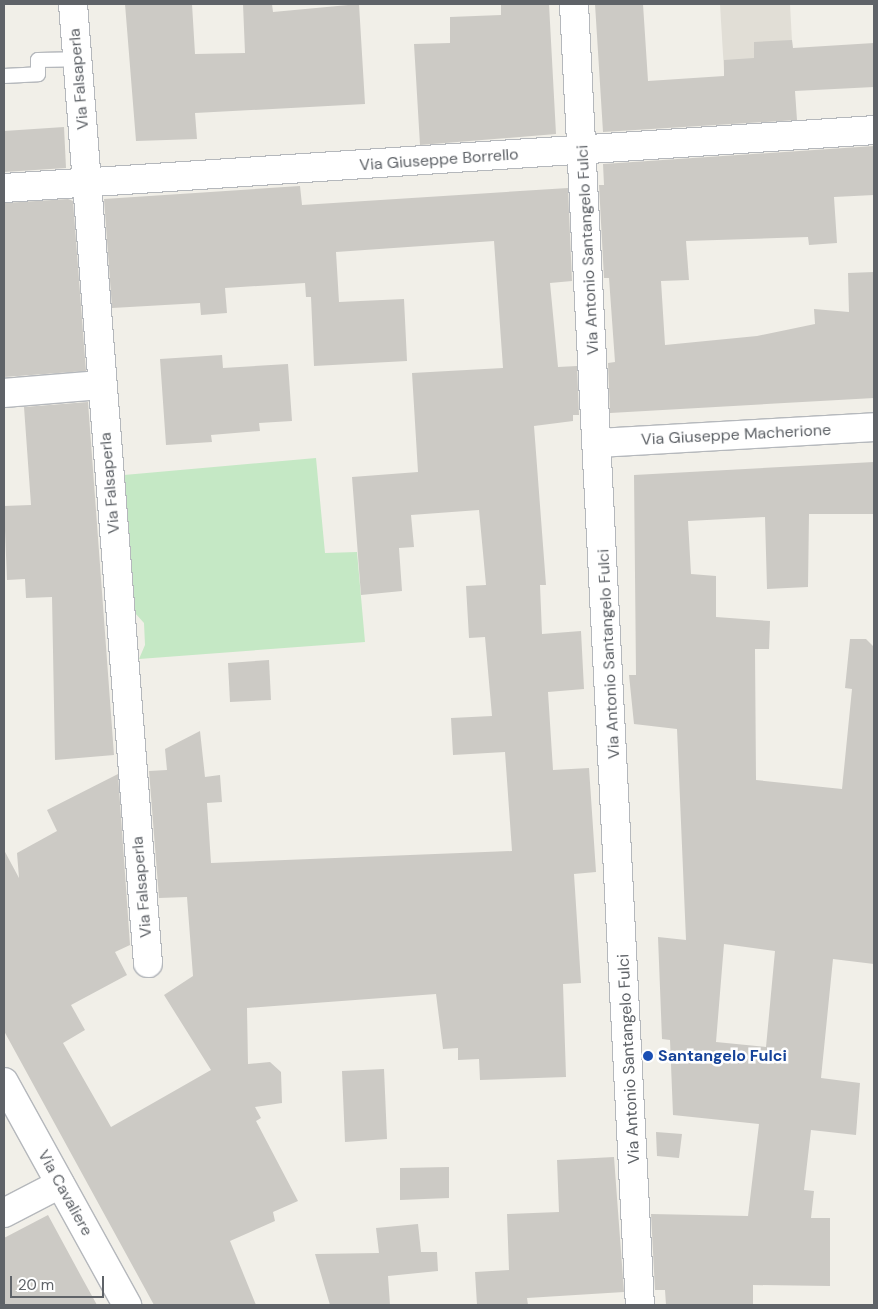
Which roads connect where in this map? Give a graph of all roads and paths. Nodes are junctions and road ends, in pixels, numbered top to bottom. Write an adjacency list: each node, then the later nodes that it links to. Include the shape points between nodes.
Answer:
1 (72, 4): 3 (street, Via Falsaperla)
2 (574, 4): 6 (street, Via Antonio Santangelo Fulci)
3 (77, 59): 4 (lane, via 38,60 38,74); 7 (street, Via Falsaperla)
4 (4, 76)
5 (874, 130): 6 (street, Via Giuseppe Borrello)
6 (583, 150): 7 (street, Via Giuseppe Borrello); 12 (street, Via Antonio Santangelo Fulci)
7 (89, 183): 8 (street, Via Giuseppe Borrello); 9 (street, Via Falsaperla)
8 (4, 188)
9 (102, 385): 10 (street); 13 (street, Via Falsaperla)
10 (4, 393)
11 (874, 426): 12 (street, Via Giuseppe Macherione)
12 (599, 443): 18 (street, Via Antonio Santangelo Fulci)
13 (148, 963)
14 (4, 1082): 15 (street, Via Cavaliere)
15 (60, 1184): 16 (street); 17 (street, Via Cavaliere)
16 (4, 1213)
17 (127, 1305)
18 (640, 1305)

